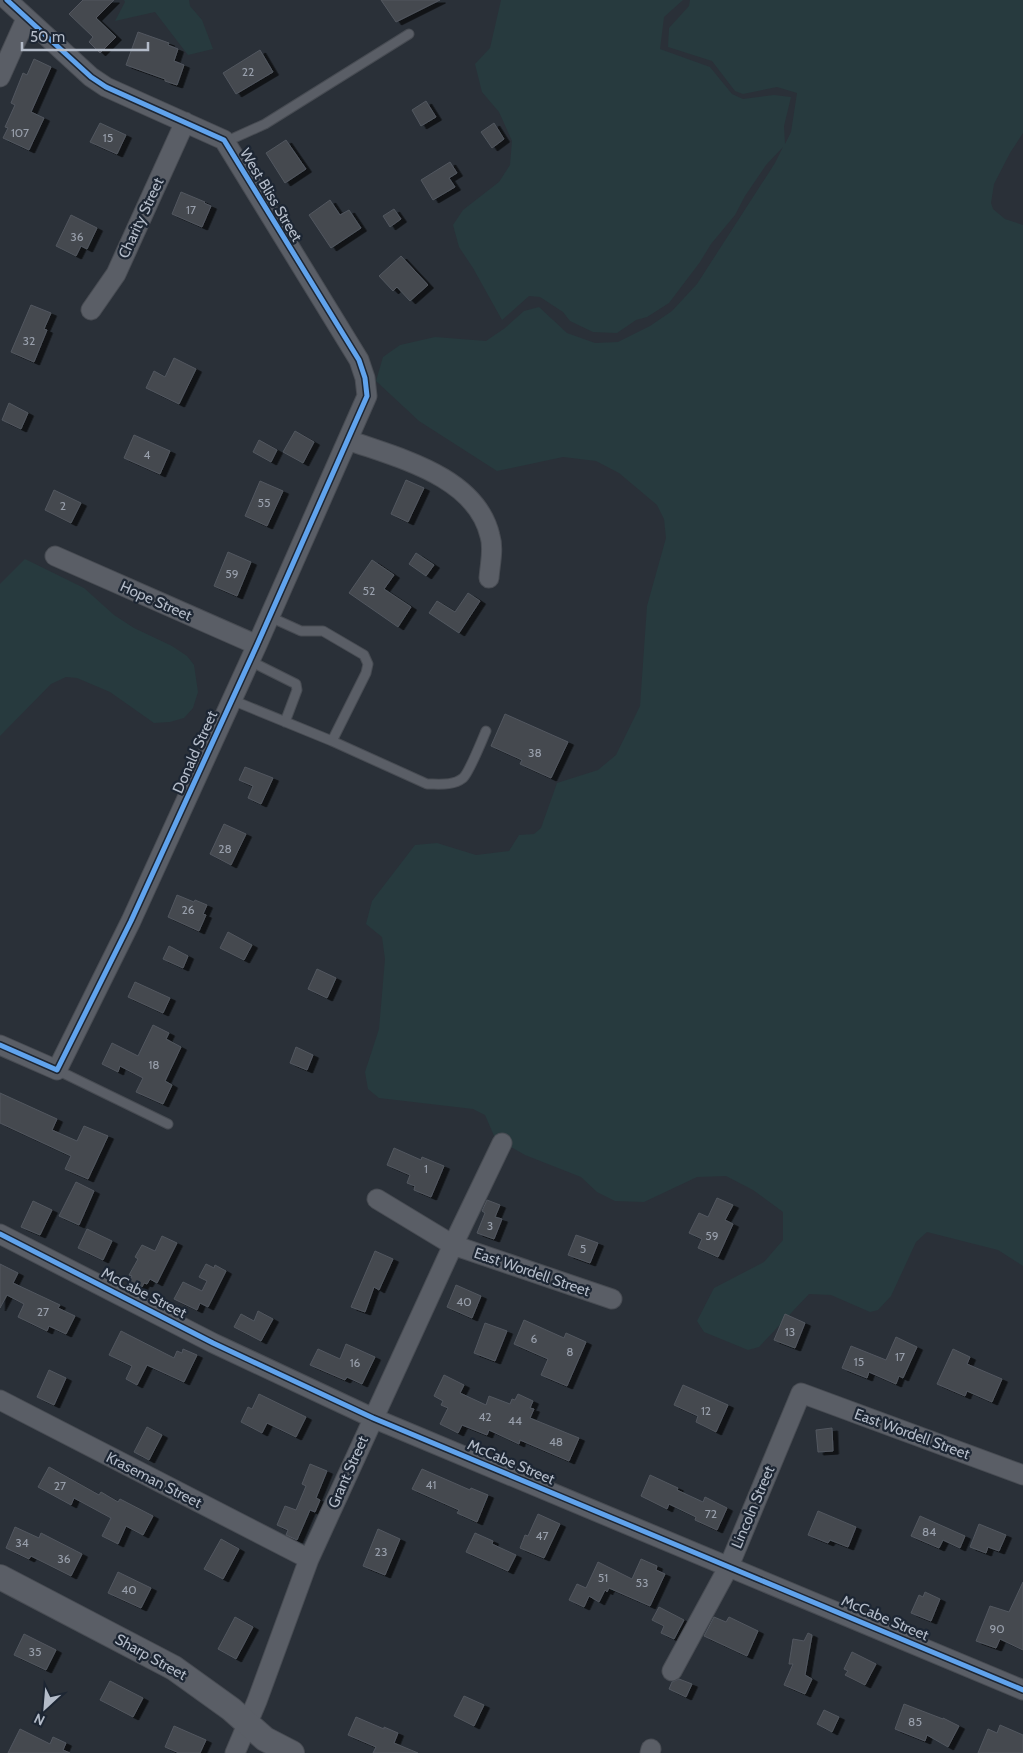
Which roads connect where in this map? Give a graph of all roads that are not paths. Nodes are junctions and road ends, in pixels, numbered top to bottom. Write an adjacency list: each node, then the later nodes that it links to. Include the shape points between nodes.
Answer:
1 (8, 0): 2 (street, West Bliss Street)
2 (26, 19): 4 (street); 5 (street, West Bliss Street, via 91,78)
3 (409, 34): 6 (lane, via 265,124)
4 (0, 77)
5 (185, 122): 6 (street, West Bliss Street); 7 (street, Charity Street, via 116,274)
6 (225, 142): 8 (street, West Bliss Street, via 359,360 367,396)
7 (91, 310)
8 (348, 440): 10 (street, via 434,473 465,494 480,513 491,537); 11 (street, Donald Street)
9 (55, 556): 12 (street, Hope Street)
10 (489, 578)
11 (270, 617): 12 (street, Donald Street); 16 (lane, via 300,631 323,631 364,655 368,664 366,673)
12 (254, 653): 13 (street, Donald Street); 14 (lane, via 296,684 297,690)
13 (232, 700): 14 (lane); 18 (street, Donald Street, via 132,921)
14 (285, 722): 16 (lane)
15 (486, 731): 16 (lane, via 464,777 454,783 440,784 427,784)
16 (332, 741)
17 (0, 1046): 18 (street)
18 (57, 1070): 19 (lane)
19 (168, 1124)
20 (502, 1143): 23 (street, Grant Street)
21 (377, 1199): 23 (street, East Wordell Street)
22 (0, 1234): 27 (street, McCabe Street, via 212,1343)
23 (453, 1245): 24 (street, East Wordell Street); 27 (street, Grant Street)
24 (612, 1299)
25 (801, 1393): 28 (street, East Wordell Street); 30 (street, Lincoln Street)
26 (0, 1400): 29 (street, Kraseman Street)
27 (373, 1418): 29 (street, Grant Street); 30 (street, McCabe Street)
28 (1023, 1475)
29 (308, 1559): 34 (street, Grant Street)
30 (729, 1566): 32 (street, Lincoln Street); 33 (street, McCabe Street)
31 (0, 1577): 34 (street, Sharp Street, via 174,1668)
32 (672, 1671)
33 (1023, 1690)
34 (248, 1724): 35 (street, Grant Street); 36 (street, Sharp Street, via 265,1739)
35 (235, 1753)
36 (292, 1753)

